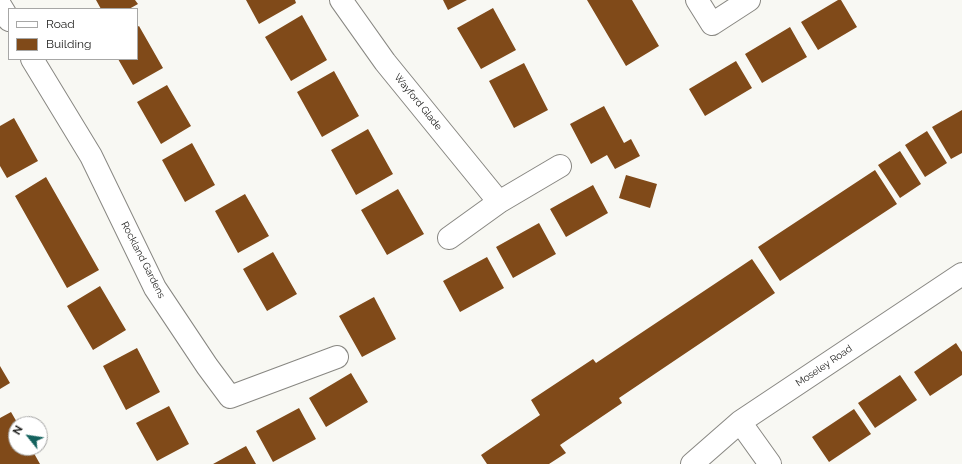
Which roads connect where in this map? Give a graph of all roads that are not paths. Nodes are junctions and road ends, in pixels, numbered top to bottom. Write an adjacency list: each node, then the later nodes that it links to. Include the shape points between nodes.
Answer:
1 (341, 0): 8 (street, Wayford Glade, via 385,62)
2 (697, 0): 3 (street, via 712,24)
3 (749, 0)
4 (0, 6): 5 (street)
5 (8, 18)
6 (33, 60): 11 (street, Rockland Gardens, via 91,156 154,288 230,398)
7 (560, 166): 8 (street)
8 (499, 202): 9 (street)
9 (449, 238)
10 (962, 274): 12 (street, Moseley Road)
11 (338, 357)
12 (740, 422): 13 (street, Moseley Road); 14 (street)
13 (692, 464)
14 (770, 464)

